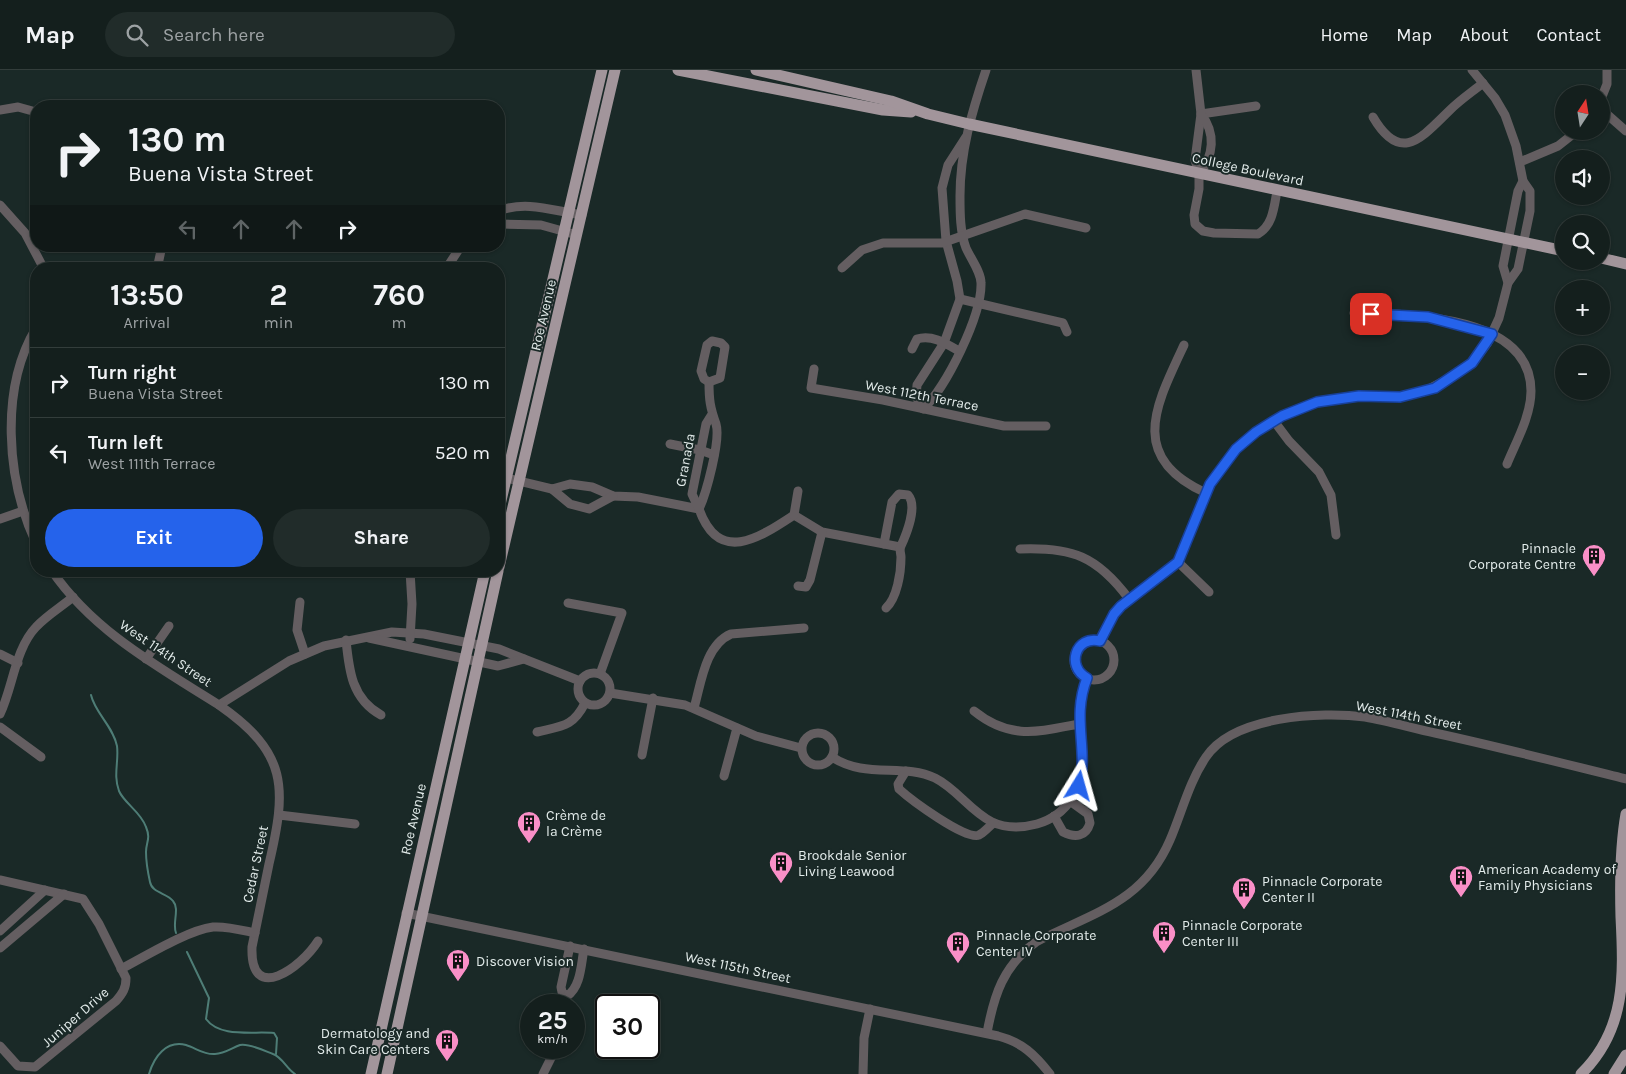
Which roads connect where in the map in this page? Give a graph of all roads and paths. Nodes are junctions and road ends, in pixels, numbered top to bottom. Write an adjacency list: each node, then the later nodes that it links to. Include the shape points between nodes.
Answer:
1 (602, 70): 30 (main road, Roe Avenue)
2 (615, 70): 31 (main road, Roe Avenue)
3 (678, 70): 12 (main road, College Boulevard)
4 (756, 70): 9 (main road, College Boulevard)
5 (986, 70): 20 (street)
6 (1196, 70): 17 (street)
7 (1472, 70): 10 (street)
8 (1607, 70): 11 (street)
9 (782, 72): 12 (street); 16 (main road, College Boulevard)
10 (1483, 83): 18 (street, via 1415,141 1405,143 1389,138 1383,134); 24 (street, via 1505,115)
11 (1607, 85)
12 (778, 89): 16 (main road, College Boulevard, via 883,110)
13 (1256, 106): 17 (street)
14 (0, 110): 15 (street, via 18,107)
15 (30, 110)
16 (928, 114): 20 (main road, College Boulevard)
17 (1201, 114): 25 (street, via 1194,160); 25 (street, via 1212,134 1209,163)
18 (1374, 117)
19 (1610, 117): 21 (street)
20 (969, 124): 22 (street); 25 (main road, College Boulevard)
21 (1626, 131)
22 (966, 136): 36 (street, via 960,194); 39 (street, via 948,165 942,188)
23 (1566, 140): 24 (street)
24 (1520, 162): 26 (street)
25 (1200, 174): 27 (main road, College Boulevard); 27 (street, via 1194,215 1195,224 1203,231 1249,235 1265,230 1271,220)
26 (1523, 181): 37 (street); 40 (street, via 1530,191)
27 (1277, 191): 37 (main road, College Boulevard)
28 (0, 205): 38 (street)
29 (505, 209): 30 (street, via 530,206)
30 (569, 213): 31 (street); 34 (main road, Roe Avenue)
31 (582, 215): 35 (main road, Roe Avenue)
32 (505, 224): 34 (street, via 541,225)
33 (1086, 228): 36 (street, via 1025,214)
34 (565, 232): 35 (street); 67 (main road, Roe Avenue)
35 (577, 235): 69 (main road, Roe Avenue)
36 (963, 236): 39 (street); 47 (street, via 981,282)
37 (1508, 239): 40 (main road, College Boulevard); 45 (street, via 1503,266)
38 (30, 242)
39 (946, 242): 44 (street, via 883,243 862,250); 46 (street)
40 (1525, 243): 41 (main road, College Boulevard); 45 (street, via 1518,269)
41 (1555, 249)
42 (1610, 260): 43 (main road)
43 (1626, 264)
44 (842, 268)
45 (1508, 283): 50 (street)
46 (960, 299): 47 (street); 52 (street)
47 (979, 304): 49 (street, via 1064,323); 55 (street)
48 (1354, 313): 50 (street, via 1428,317)
49 (1066, 332)
50 (1492, 334): 61 (street, via 1472,363 1447,381 1423,392 1400,397 1359,396 1317,402); 66 (street, via 1519,354 1525,363 1530,385 1524,423)
51 (30, 337): 60 (street, via 14,366)
52 (944, 342): 54 (street, via 921,338 914,342); 55 (street); 58 (street, via 917,385 916,397)
53 (1184, 346): 72 (street, via 1156,411 1156,442 1167,466)
54 (912, 349)
55 (960, 351): 58 (street, via 934,399)
56 (814, 370): 58 (street, West 112th Terrace, via 811,388)
57 (709, 382): 59 (street)
58 (923, 409): 62 (street, West 112th Terrace, via 1004,426)
59 (711, 416): 64 (street, Granada); 65 (street, via 716,425)
60 (4, 417): 75 (street, via 10,469)
61 (1274, 421): 72 (street, via 1236,449 1220,468); 80 (street, via 1320,472 1331,495)
62 (1046, 426)
63 (670, 444): 64 (street)
64 (700, 450): 65 (street); 74 (street, Granada, via 692,494)
65 (714, 455): 74 (street)
66 (1507, 464)
67 (506, 478): 68 (main road, Roe Avenue); 69 (street)
68 (505, 482)
69 (518, 482): 70 (street); 81 (main road, Roe Avenue)
70 (552, 489): 73 (street, via 570,484 592,487); 73 (street, via 570,504 589,509)
71 (798, 491): 76 (street)
72 (1206, 493): 85 (street)
73 (613, 496): 74 (street, via 638,497)
74 (699, 509): 76 (street, Granada, via 711,532 727,541 738,542 756,539)
75 (23, 511): 77 (street); 78 (street)
76 (794, 516): 79 (street)
77 (0, 519)
78 (30, 528)
79 (822, 532): 82 (street); 90 (street, via 810,580 806,587)
80 (1336, 535)
81 (505, 540)
82 (884, 544): 83 (street); 83 (street, via 892,502 895,496 903,494 911,499 912,504)
83 (900, 548): 96 (street, via 901,564 893,601)
84 (1020, 549): 93 (street, via 1060,549 1096,562)
85 (1178, 562): 91 (street); 93 (street)
86 (57, 577): 92 (street, West 114th Street)
87 (410, 577): 99 (street)
88 (484, 577): 103 (main road, Roe Avenue)
89 (497, 577): 104 (main road, Roe Avenue)
90 (798, 586)
91 (1209, 592)
92 (73, 597): 108 (street, West 114th Street, via 91,617); 112 (street, via 36,627)
93 (1129, 598): 102 (street, via 1114,614)
94 (300, 602): 107 (street, via 297,630)
95 (568, 603): 113 (street, via 622,613)
96 (886, 608)
97 (169, 626): 108 (street)
98 (804, 628): 120 (street, via 724,637 710,654)
99 (410, 633): 100 (street, West 114th Street, via 392,632); 103 (street, West 114th Street); 105 (street)
100 (366, 637): 101 (street, West 114th Street); 105 (street, West 114th Street)
101 (346, 640): 107 (street, West 114th Street); 123 (street, via 349,671 358,695)
102 (1100, 641): 114 (street, via 1089,640 1075,653 1077,671); 114 (street, via 1112,651 1114,664 1106,675 1094,680)
103 (469, 642): 104 (street, West 114th Street); 110 (main road, Roe Avenue)
104 (481, 645): 109 (street, West 114th Street); 111 (main road, Roe Avenue)
105 (410, 647): 110 (street, West 114th Street)
106 (0, 654): 112 (street)
107 (305, 654): 119 (street, West 114th Street)
108 (146, 659): 119 (street, West 114th Street)
109 (524, 659): 111 (street, West 114th Street, via 498,666); 115 (street, West 114th Street)
110 (465, 660): 111 (street, West 114th Street); 144 (main road, Roe Avenue)
111 (477, 662): 145 (main road, Roe Avenue)
112 (18, 663): 122 (street)
113 (600, 674): 115 (street, via 588,674); 116 (street, via 608,681)
114 (1087, 678): 124 (street)
115 (580, 681): 118 (street, via 578,692)
116 (610, 692): 117 (street); 118 (street, via 601,704 592,706)
117 (653, 698): 120 (street); 129 (street)
118 (585, 703): 127 (street, via 571,723)
119 (220, 705): 137 (street, Cedar Street, via 250,727 272,759 279,783)
120 (694, 708): 126 (street)
121 (974, 711): 124 (street, via 1009,731 1034,732)
122 (0, 714)
123 (381, 715)
124 (1079, 724): 135 (street, via 1082,771 1079,786)
125 (0, 727): 130 (street)
126 (737, 728): 128 (street, via 767,740); 133 (street)
127 (537, 732)
128 (801, 748): 131 (street, via 804,758 812,765 822,765); 131 (street, via 810,735 821,733 833,744)
129 (642, 755)
130 (41, 757)
131 (832, 757): 132 (street, via 864,769)
132 (906, 771): 139 (street, via 939,780 972,810); 139 (street, via 898,784 899,790 942,820 972,836 980,835)
133 (724, 776)
134 (1626, 778): 158 (street, West 114th Street, via 1365,718 1294,718 1254,724 1230,736 1207,755 1191,784 1169,843 1142,883 1126,898 1027,948 1002,978 992,1005)
135 (1070, 801): 138 (street); 138 (street, via 1088,814 1090,823 1084,833 1078,836 1063,832)
136 (1626, 814): 167 (main road, via 1620,874 1624,963 1621,1007 1602,1050)
137 (279, 815): 140 (street); 149 (street, Cedar Street)
138 (1054, 816): 139 (street, via 1021,827 1010,828)
139 (994, 823)
140 (355, 824)
141 (0, 880): 142 (street)
142 (45, 890): 143 (street); 146 (street)
143 (64, 894): 148 (street); 154 (street, via 83,899)
144 (406, 913): 145 (street, West 115th Street); 162 (main road, Roe Avenue)
145 (420, 916): 151 (street, West 115th Street); 163 (main road, Roe Avenue)
146 (10, 922): 147 (street); 148 (street)
147 (0, 931)
148 (18, 933): 152 (street)
149 (255, 933): 150 (street, Cedar Street, via 251,964 264,976 280,976 299,964); 154 (street, via 226,927 198,931)
150 (318, 941)
151 (570, 946): 153 (street, West 115th Street); 155 (street, via 561,987)
152 (0, 948)
153 (584, 949): 156 (street, via 577,985); 157 (street, West 115th Street)
154 (121, 969): 159 (street, Juniper Drive, via 126,978 123,994 35,1067 18,1066)
155 (563, 994)
156 (571, 994)
157 (870, 1009): 158 (street, West 115th Street); 165 (street, via 864,1038)
158 (987, 1033): 166 (street, West 115th Street, via 1012,1039 1036,1056)
159 (0, 1046)
160 (1626, 1055): 168 (main road)
161 (550, 1059): 164 (street)
162 (373, 1072)
163 (387, 1074)
164 (543, 1074)
165 (863, 1074)
166 (1050, 1074)
167 (1581, 1074)
168 (1614, 1074)

